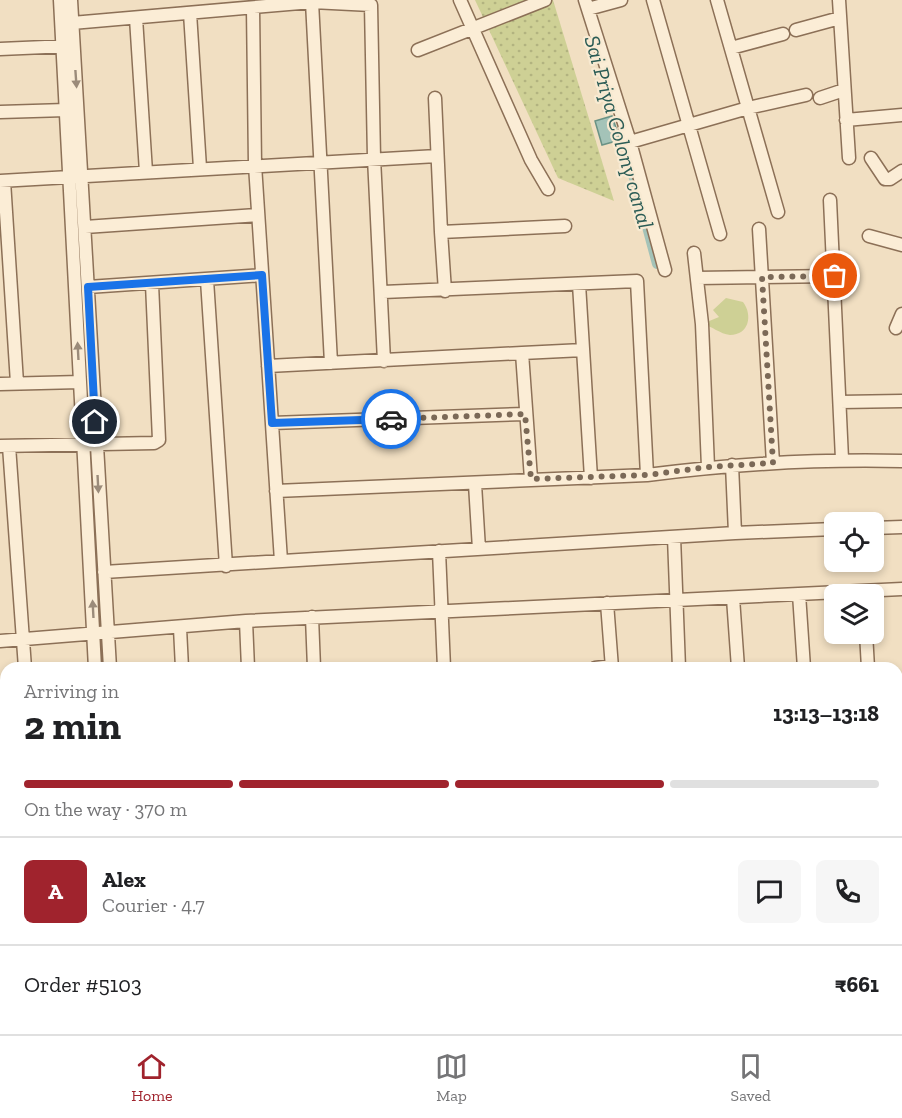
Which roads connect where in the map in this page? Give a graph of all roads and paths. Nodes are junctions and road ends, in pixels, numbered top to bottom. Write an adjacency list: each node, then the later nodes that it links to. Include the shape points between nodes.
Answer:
1 (60, 0): 20 (street)
2 (72, 0): 16 (street)
3 (460, 0): 17 (street)
4 (545, 0): 17 (street)
5 (621, 0): 10 (street)
6 (653, 0): 33 (street)
7 (717, 0): 21 (street)
8 (839, 0): 15 (street)
9 (312, 2): 12 (street); 36 (street, via 371,5); 39 (street)
10 (586, 5): 34 (street)
11 (216, 6): 12 (street); 13 (street)
12 (254, 8): 40 (street)
13 (190, 14): 14 (street); 41 (street)
14 (136, 18): 16 (street); 43 (street)
15 (840, 18): 18 (street); 24 (street)
16 (72, 23): 20 (street)
17 (472, 28): 23 (street); 46 (street)
18 (796, 30)
19 (783, 34): 21 (street)
20 (68, 46): 22 (street); 29 (street); 44 (street, one-way to 44)
21 (731, 48): 28 (street)
22 (0, 49)
23 (418, 50)
24 (844, 90): 27 (street); 32 (street)
25 (806, 95): 28 (street)
26 (435, 98): 35 (street)
27 (820, 98)
28 (748, 108): 33 (street); 48 (street)
29 (66, 110): 30 (street); 44 (street)
30 (0, 112)
31 (902, 115): 32 (street)
32 (846, 120): 37 (street)
33 (689, 125): 34 (street); 54 (street)
34 (630, 142): 58 (street)
35 (437, 156): 36 (street); 53 (street)
36 (374, 158): 39 (street); 68 (street)
37 (849, 158)
38 (871, 158): 42 (street, via 885,179)
39 (322, 161): 40 (street); 74 (street)
40 (255, 165): 41 (street); 49 (street)
41 (201, 168): 43 (street)
42 (902, 171)
43 (146, 172): 44 (street)
44 (76, 175): 45 (street); 51 (street); 76 (street, one-way to 44)
45 (2, 181): 77 (street)
46 (548, 189)
47 (830, 200): 60 (street)
48 (778, 212)
49 (258, 214): 51 (street); 59 (street)
50 (565, 226): 53 (street)
51 (85, 227): 66 (street)
52 (759, 229): 61 (street)
53 (441, 232): 67 (street)
54 (720, 234)
55 (869, 236): 56 (street)
56 (902, 245)
57 (694, 253): 62 (street)
58 (665, 270)
59 (262, 275): 63 (street); 75 (street)
60 (835, 276): 61 (street); 80 (street)
61 (762, 277): 62 (street); 87 (street)
62 (697, 278): 89 (street)
63 (207, 280): 64 (street); 103 (street)
64 (152, 284): 66 (street); 83 (street, via 159,440)
65 (579, 284): 67 (street); 71 (street); 90 (street, via 637,281)
66 (88, 287): 83 (street)
67 (445, 291): 68 (street)
68 (383, 292): 73 (street)
69 (902, 314): 70 (street)
70 (896, 328)
71 (583, 350): 72 (street); 91 (street)
72 (522, 353): 73 (street); 81 (street)
73 (384, 361): 74 (street)
74 (331, 363): 75 (street)
75 (268, 366): 82 (street)
76 (80, 382): 77 (street); 83 (street)
77 (17, 383): 78 (street)
78 (0, 384)
79 (902, 401): 80 (street)
80 (840, 402): 85 (street)
81 (525, 414): 82 (street); 92 (street)
82 (272, 423): 94 (street)
83 (90, 444): 84 (street); 104 (street, one-way to 104); 117 (street, one-way to 83)
84 (5, 446): 118 (street)
85 (842, 459): 86 (street); 87 (street)
86 (902, 461)
87 (773, 463): 88 (street)
88 (732, 465): 89 (street); 98 (street)
89 (708, 467): 90 (street)
90 (647, 475): 91 (street)
91 (591, 478): 92 (street)
92 (531, 479): 93 (street)
93 (476, 484): 94 (street); 100 (street)
94 (276, 491): 102 (street)
95 (902, 527): 96 (street)
96 (884, 528)
97 (824, 529): 98 (street)
98 (735, 533): 99 (street)
99 (674, 537): 100 (street); 110 (street)
100 (479, 549): 101 (street)
101 (439, 551): 102 (street); 112 (street)
102 (281, 561): 103 (street)
103 (226, 566): 104 (street)
104 (104, 572): 116 (street)
105 (902, 590): 106 (street)
106 (884, 591)
107 (799, 594): 108 (street); 109 (street); 131 (street)
108 (824, 594)
109 (733, 597): 110 (street); 130 (street)
110 (676, 600): 111 (street); 129 (street)
111 (607, 603): 112 (street); 128 (street)
112 (441, 611): 113 (street); 127 (street)
113 (312, 617): 114 (street); 126 (street)
114 (246, 621): 115 (street); 125 (street)
115 (180, 628): 116 (street); 124 (street)
116 (108, 634): 117 (street); 123 (street)
117 (93, 635): 118 (street); 122 (street)
118 (23, 640): 119 (street); 121 (street)
119 (0, 641)
120 (867, 644): 132 (street)
121 (25, 662)
122 (95, 662)
123 (110, 662)
124 (182, 662)
125 (248, 662)
126 (314, 662)
127 (444, 662)
128 (612, 662)
129 (678, 662)
130 (738, 662)
131 (804, 662)
132 (868, 662)

